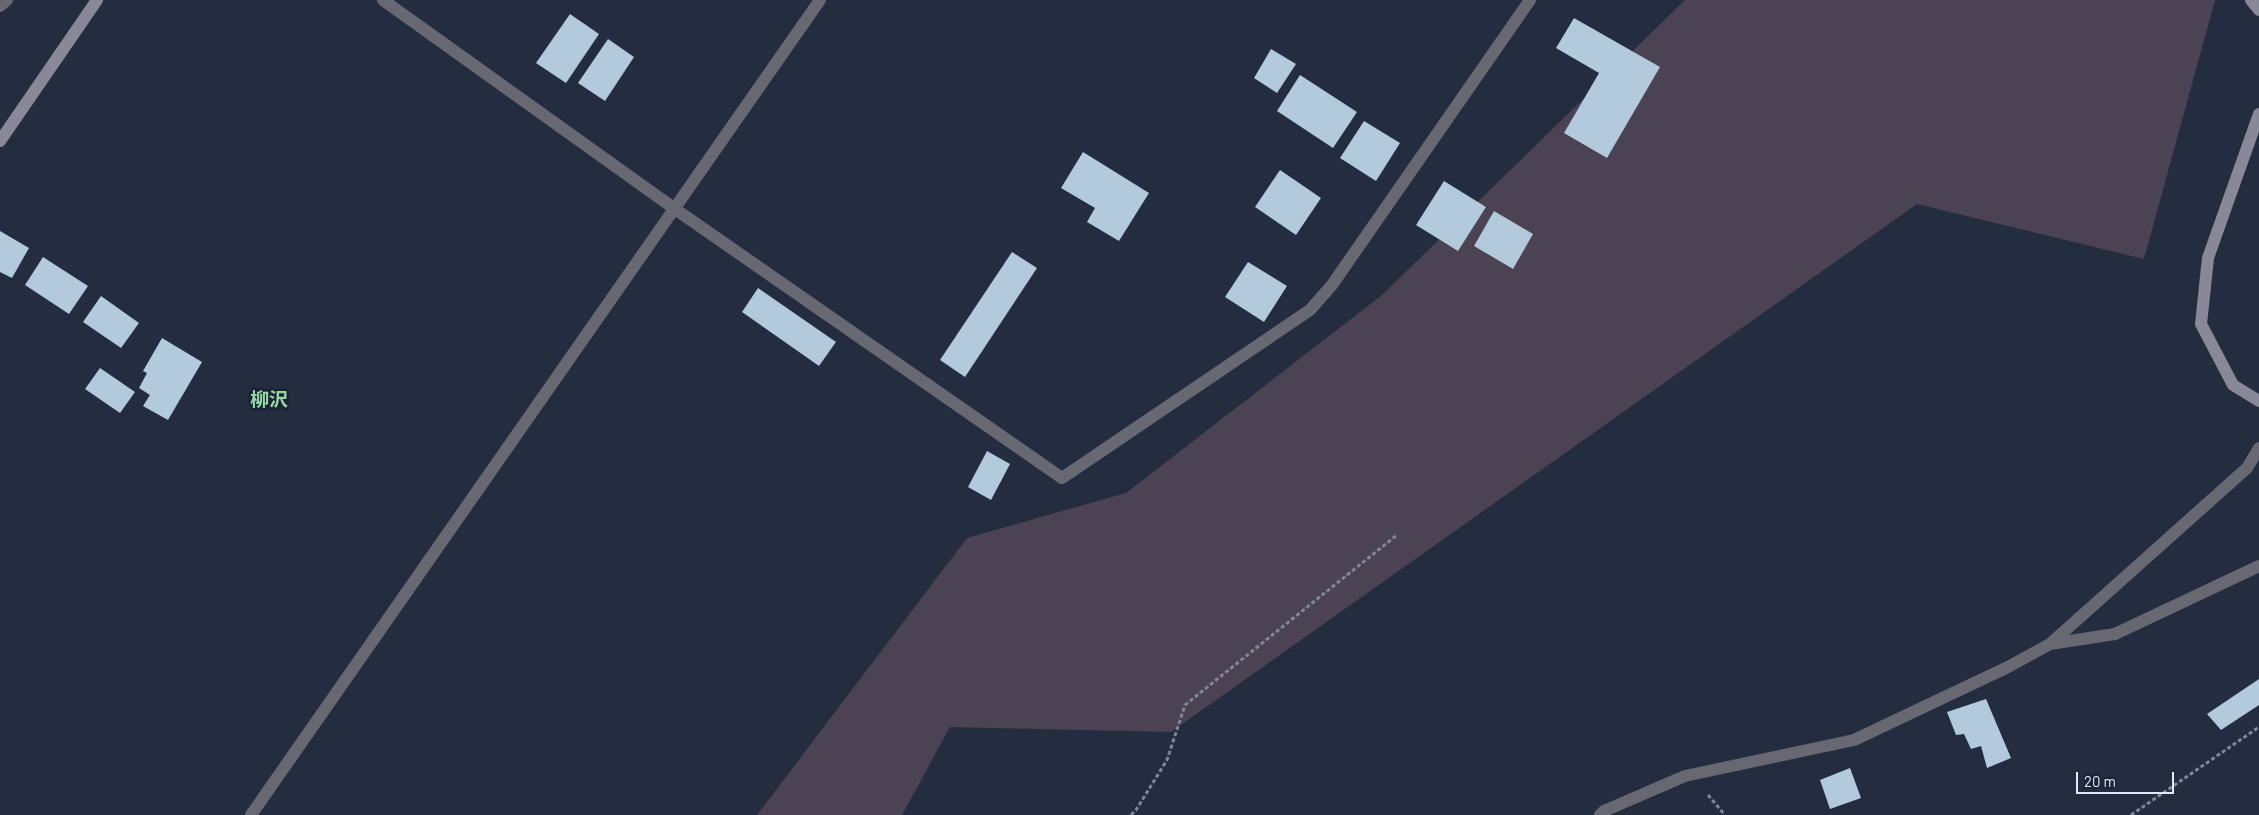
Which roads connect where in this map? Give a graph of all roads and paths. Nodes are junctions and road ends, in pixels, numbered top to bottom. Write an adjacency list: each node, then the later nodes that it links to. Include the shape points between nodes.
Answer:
1 (8, 0): 7 (street)
2 (97, 0): 10 (street)
3 (383, 0): 11 (street)
4 (820, 0): 11 (street)
5 (1530, 0): 11 (street, via 1332,285 1310,310 1062,478)
6 (2252, 0): 8 (street)
7 (0, 6)
8 (2259, 10)
9 (2259, 114): 12 (street, via 2208,258 2201,324 2233,385)
10 (0, 141)
11 (675, 208): 18 (street)
12 (2259, 401)
13 (2259, 448): 16 (street, via 2247,468)
14 (1397, 535): 19 (path, via 1185,705 1167,760)
15 (2259, 566): 16 (street, via 2115,634)
16 (2050, 644): 20 (street, via 1854,740 1685,776)
17 (2259, 727): 21 (path)
18 (251, 815)
19 (1131, 815)
20 (1600, 815)
21 (2131, 815)

